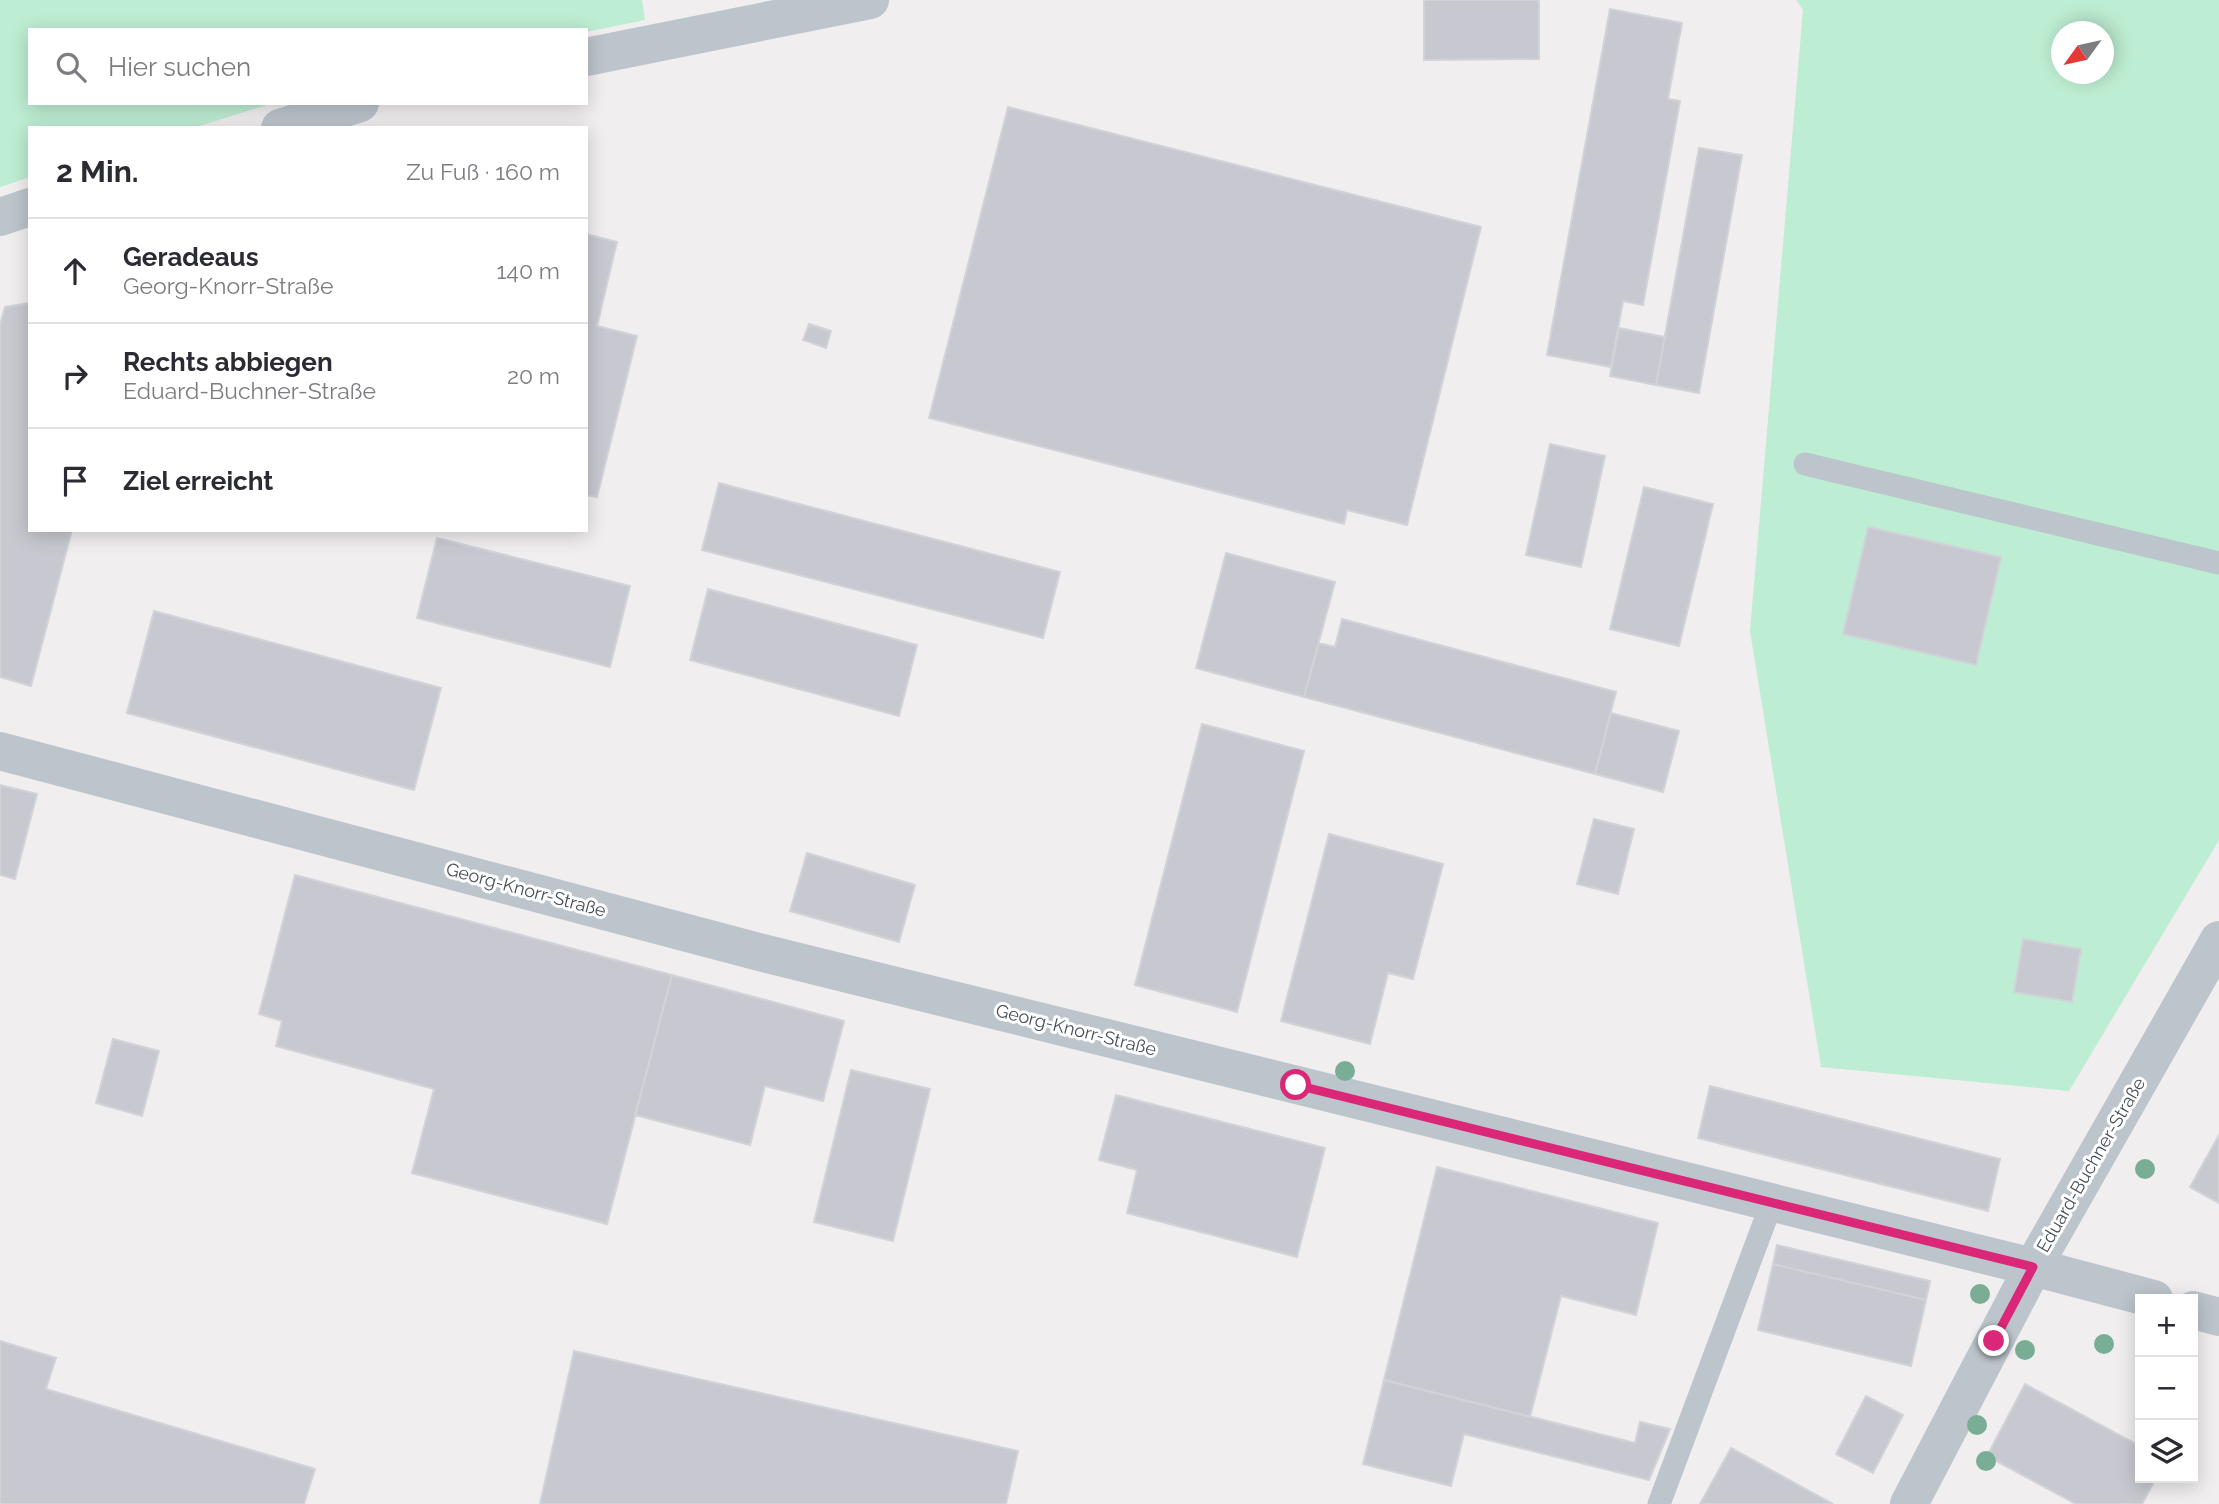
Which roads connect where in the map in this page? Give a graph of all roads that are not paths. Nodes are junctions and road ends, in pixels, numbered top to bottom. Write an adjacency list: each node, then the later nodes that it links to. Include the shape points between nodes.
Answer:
1 (870, 0): 2 (street)
2 (588, 57)
3 (354, 105): 4 (street)
4 (285, 126)
5 (28, 208): 6 (street)
6 (0, 217)
7 (1805, 464): 8 (lane)
8 (2219, 563)
9 (0, 751): 11 (street, Georg-Knorr-Straße, via 746,948)
10 (2219, 940): 12 (street, Eduard-Buchner-Straße)
11 (1772, 1202): 12 (street, Georg-Knorr-Straße); 16 (lane)
12 (2033, 1267): 13 (street, Georg-Knorr-Straße); 17 (street, Eduard-Buchner-Straße)
13 (2135, 1294)
14 (2198, 1311): 15 (street)
15 (2219, 1317)
16 (1659, 1504)
17 (1909, 1504)

